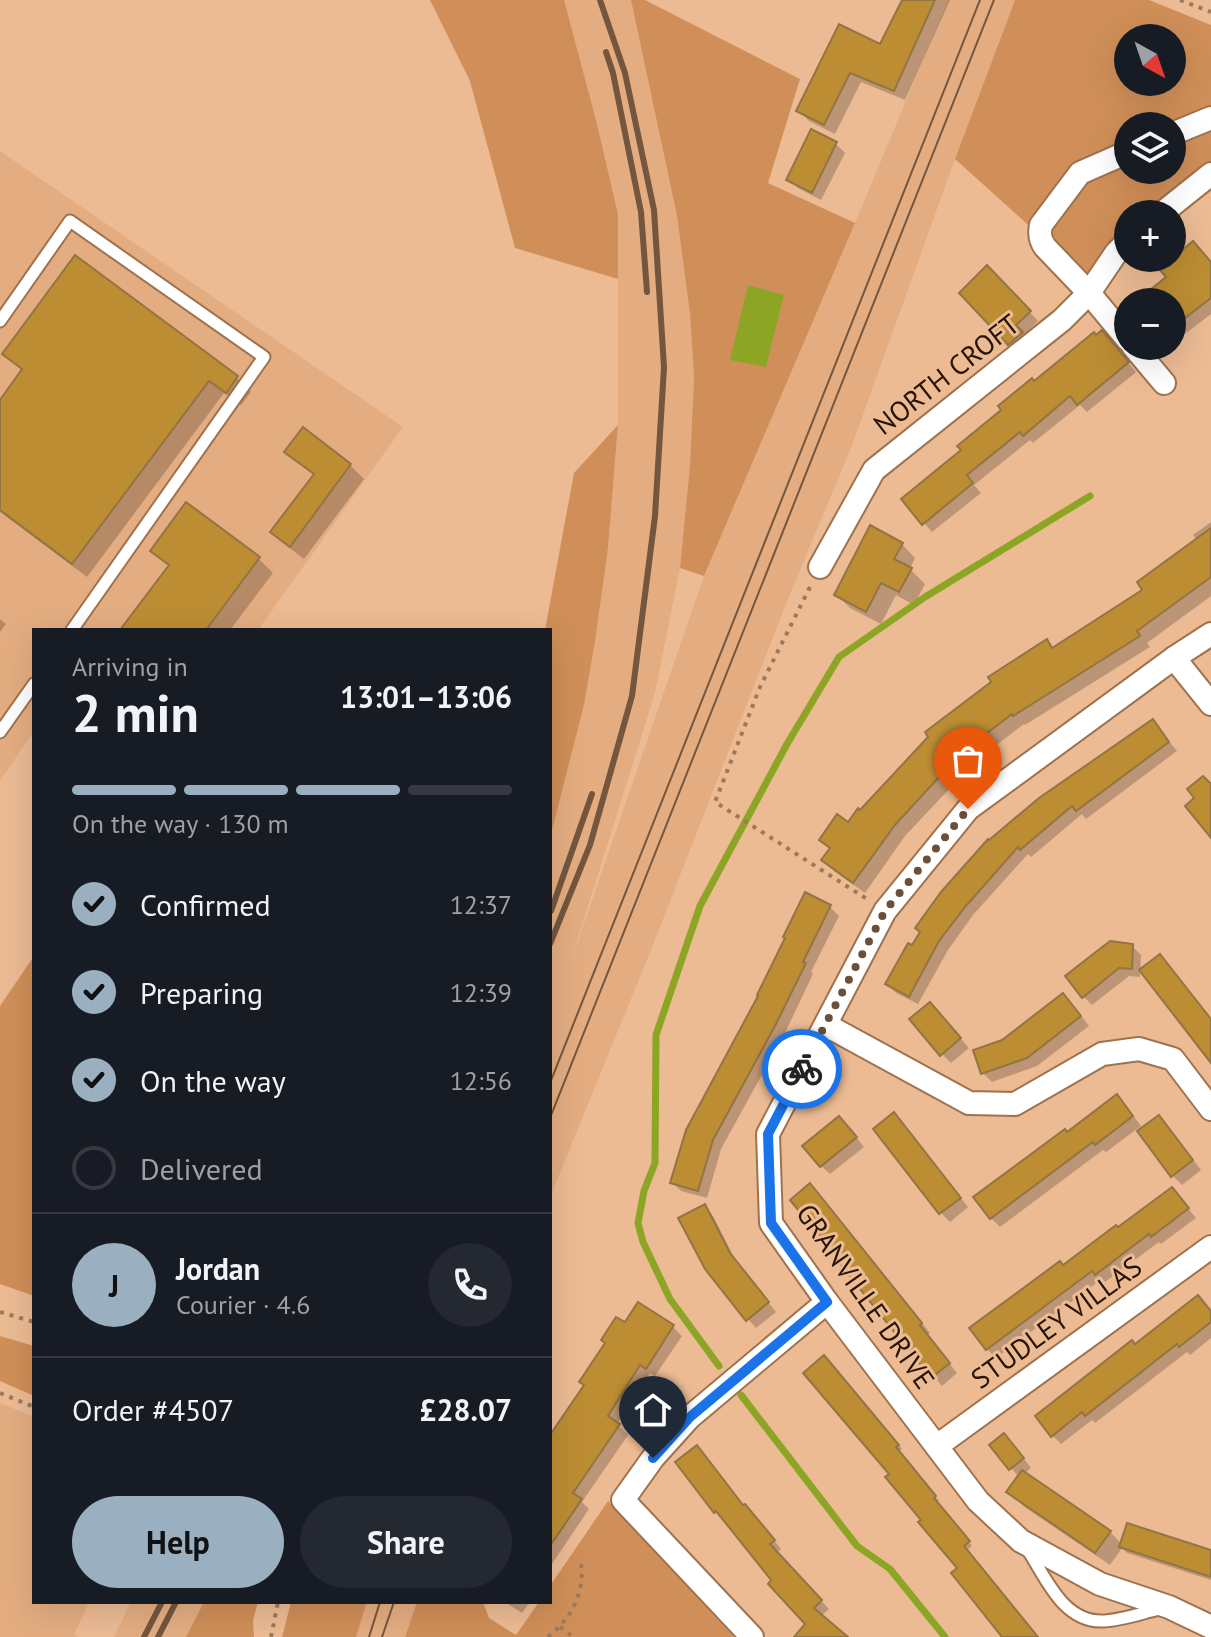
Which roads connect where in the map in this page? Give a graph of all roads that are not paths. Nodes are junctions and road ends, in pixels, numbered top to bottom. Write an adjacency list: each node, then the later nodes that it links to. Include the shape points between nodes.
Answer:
1 (1211, 118): 2 (street)
2 (1186, 128)
3 (1114, 158): 7 (street, via 1080,173 1039,233 1040,241)
4 (1211, 174): 5 (street)
5 (1178, 200)
6 (1114, 256): 7 (street, NORTH CROFT)
7 (1089, 293): 9 (street); 12 (street, NORTH CROFT, via 874,470)
8 (0, 321): 13 (lane, via 70,221 264,357)
9 (1114, 323)
10 (1145, 360): 11 (street)
11 (1164, 383)
12 (820, 567)
13 (73, 628)
14 (1211, 634): 15 (street, GRANVILLE DRIVE)
15 (1174, 658): 17 (street); 19 (street, GRANVILLE DRIVE, via 968,809 885,911)
16 (32, 687): 18 (lane)
17 (1211, 704)
18 (0, 732)
19 (826, 1025): 20 (street, via 969,1103 1015,1104 1102,1054 1139,1049 1173,1059); 22 (street, GRANVILLE DRIVE, via 768,1134 771,1223)
20 (1211, 1109)
21 (1211, 1247): 23 (street, STUDLEY VILLAS)
22 (827, 1302): 23 (street, GRANVILLE DRIVE); 27 (street, via 690,1417 623,1500)
23 (937, 1446): 24 (street, GRANVILLE DRIVE, via 978,1501)
24 (1021, 1541): 25 (street, GRANVILLE DRIVE, via 1100,1584); 25 (lane, via 1066,1608 1083,1619 1104,1621)
25 (1169, 1607): 26 (street, GRANVILLE DRIVE)
26 (1211, 1627)
27 (752, 1637)

